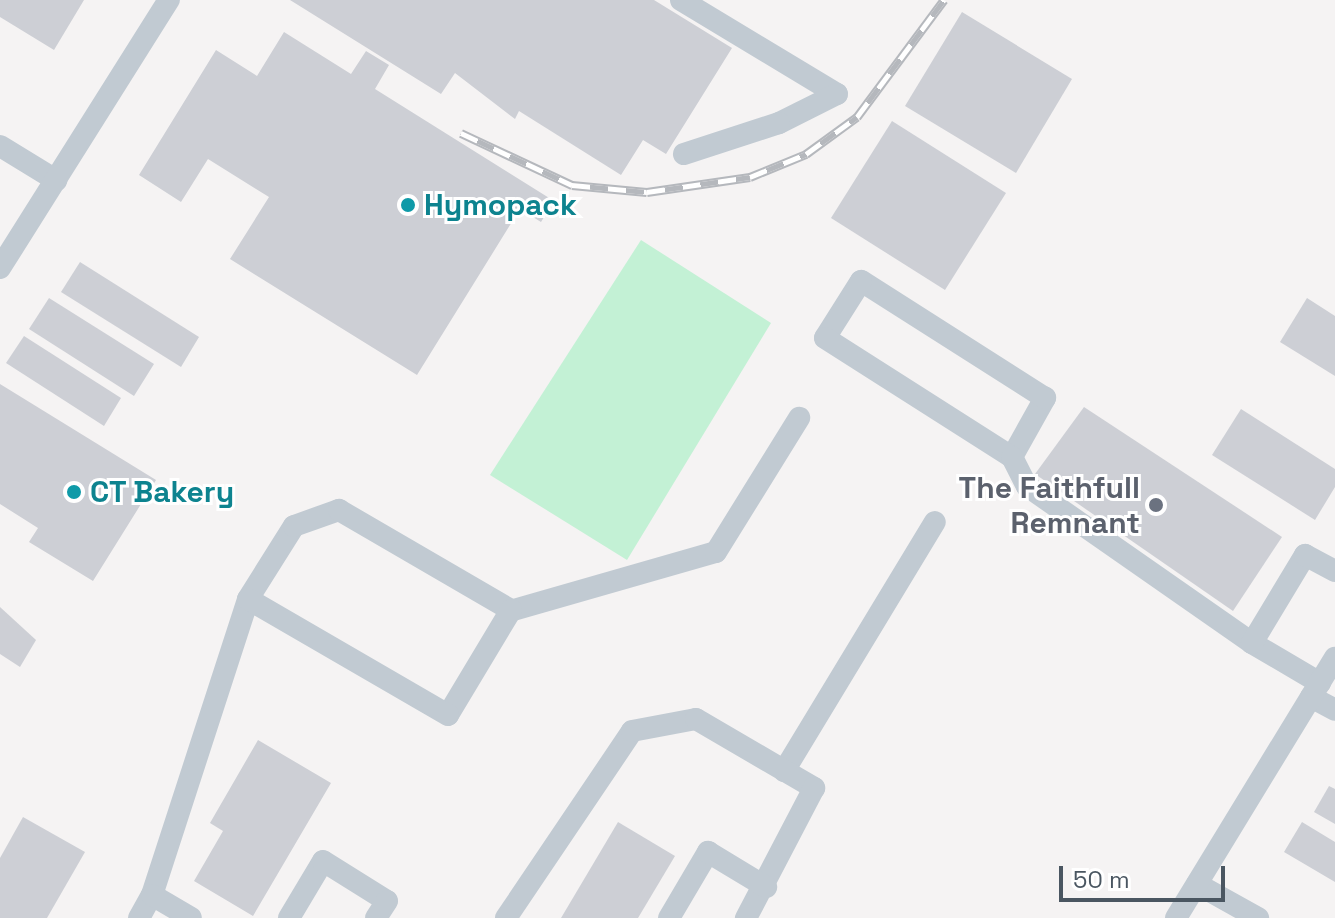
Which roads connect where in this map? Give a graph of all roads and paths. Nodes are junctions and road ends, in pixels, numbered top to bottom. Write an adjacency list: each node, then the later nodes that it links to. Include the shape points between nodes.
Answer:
1 (169, 0): 5 (street)
2 (681, 0): 4 (street, via 837,94 779,123)
3 (0, 146): 5 (street)
4 (684, 154)
5 (56, 180): 6 (street)
6 (0, 268)
7 (799, 418): 12 (street, via 716,552)
8 (1012, 457): 8 (street, via 825,338 861,281 1045,398); 13 (street, via 1027,486)
9 (935, 522): 17 (street)
10 (1335, 571): 13 (street, via 1305,555)
11 (248, 599): 12 (street, via 294,526 339,510); 12 (street, via 448,715); 20 (street)
12 (510, 611)
13 (1252, 643): 15 (street)
14 (1335, 658): 15 (street)
15 (1316, 690): 16 (street); 18 (street)
16 (1335, 710)
17 (784, 771): 19 (street, via 814,788); 25 (street, via 696,719 632,731)
18 (1197, 884): 28 (street); 29 (street)
19 (766, 887): 26 (street, via 708,852); 27 (street)
20 (152, 895): 21 (street); 22 (street)
21 (139, 918)
22 (191, 918)
23 (289, 918): 24 (street, via 323,861 387,901)
24 (376, 918)
25 (506, 918)
26 (669, 918)
27 (746, 918)
28 (1176, 918)
29 (1258, 918)

